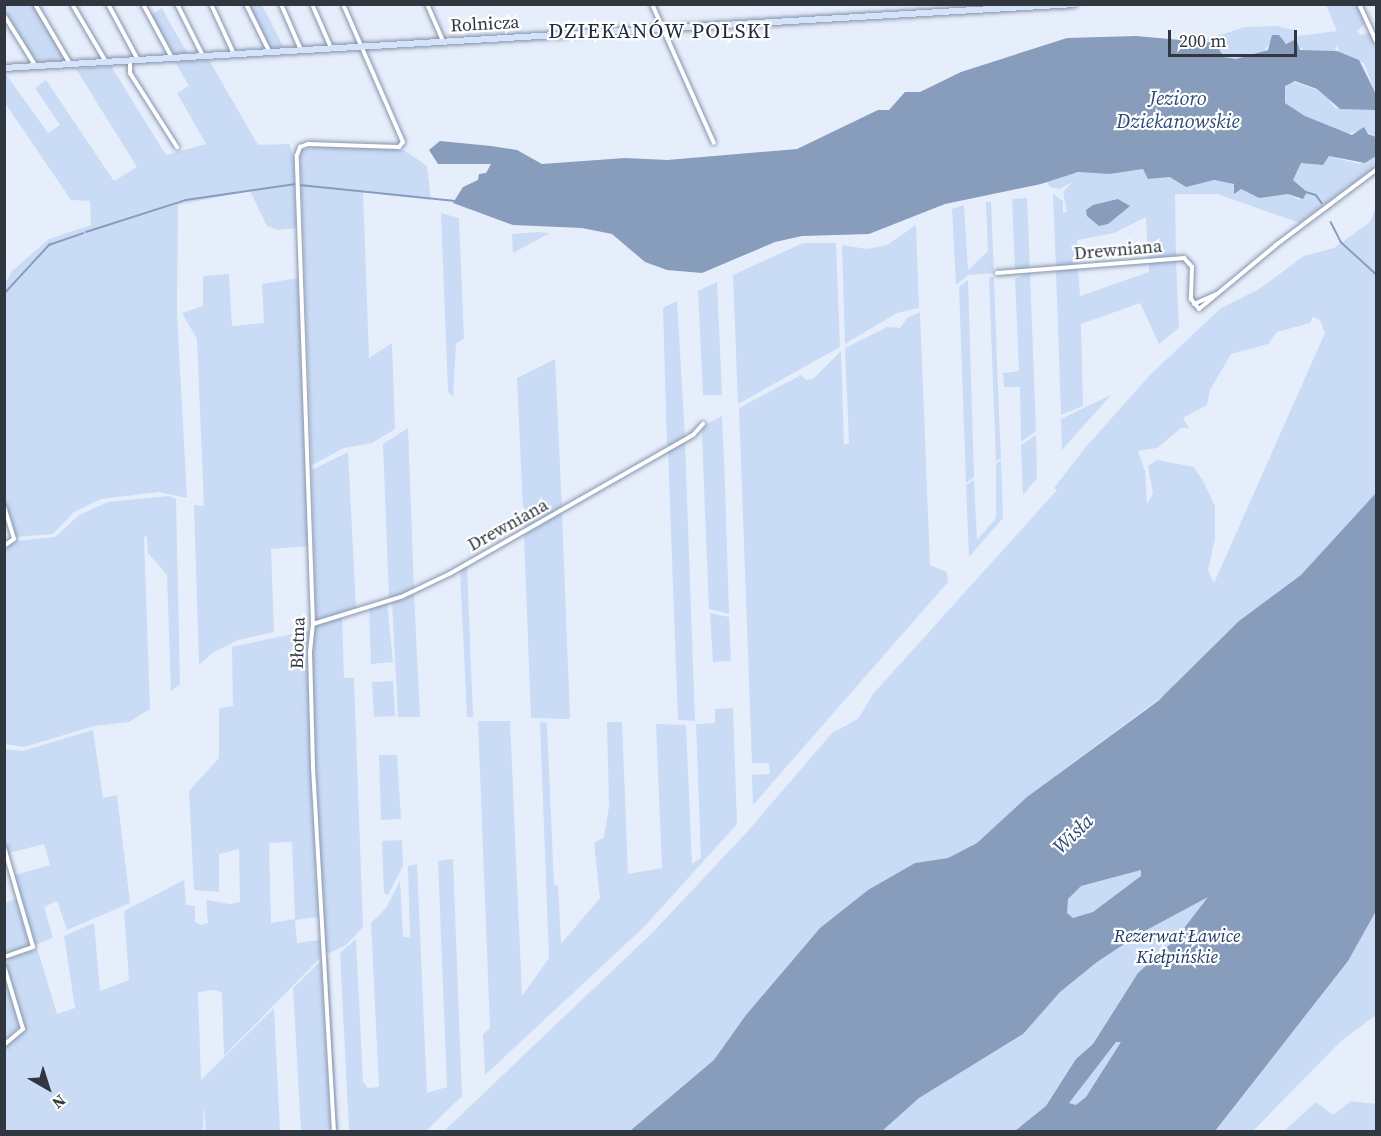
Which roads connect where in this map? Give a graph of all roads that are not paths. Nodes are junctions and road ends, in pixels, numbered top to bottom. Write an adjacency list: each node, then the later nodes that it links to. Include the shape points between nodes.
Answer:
1 (35, 4): 29 (street)
2 (72, 4): 28 (street)
3 (108, 4): 26 (street)
4 (143, 4): 25 (street)
5 (177, 4): 24 (street)
6 (211, 4): 23 (street)
7 (246, 4): 22 (street)
8 (281, 4): 21 (street)
9 (312, 4): 20 (street)
10 (343, 4): 19 (street)
11 (427, 4): 17 (street)
12 (652, 4): 16 (street)
13 (1074, 4): 16 (street, Rolnicza)
14 (1359, 4): 18 (street)
15 (4, 15): 30 (street)
16 (663, 29): 17 (street, Rolnicza); 32 (street)
17 (443, 41): 19 (street, Rolnicza)
18 (1377, 41)
19 (362, 46): 20 (street, Rolnicza); 41 (street, Błotna, via 403,145 308,144 300,147 297,155)
20 (331, 48): 21 (street, Rolnicza)
21 (301, 50): 22 (street, Rolnicza)
22 (269, 52): 23 (street, Rolnicza)
23 (234, 54): 24 (street, Rolnicza)
24 (203, 56): 25 (street, Rolnicza)
25 (172, 58): 26 (street, Rolnicza)
26 (138, 60): 27 (street, Rolnicza)
27 (130, 61): 28 (street, Rolnicza); 33 (street, via 130,73)
28 (106, 62): 29 (street, Rolnicza)
29 (70, 64): 30 (street, Rolnicza)
30 (35, 66): 31 (street, Rolnicza)
31 (4, 68)
32 (714, 143)
33 (177, 147)
34 (1377, 170): 36 (street)
35 (998, 273): 37 (street, Drewniana, via 1184,258 1192,267)
36 (1217, 293): 37 (street); 37 (street, via 1199,309)
37 (1194, 304)
38 (703, 424): 41 (street, Drewniana, via 693,435 445,577 401,597)
39 (4, 506): 40 (street, via 14,539)
40 (4, 546)
41 (313, 624): 46 (street, Błotna, via 313,766)
42 (4, 847): 43 (street, via 33,947)
43 (4, 957)
44 (4, 966): 45 (street, via 22,1029)
45 (4, 1045)
46 (334, 1131)

